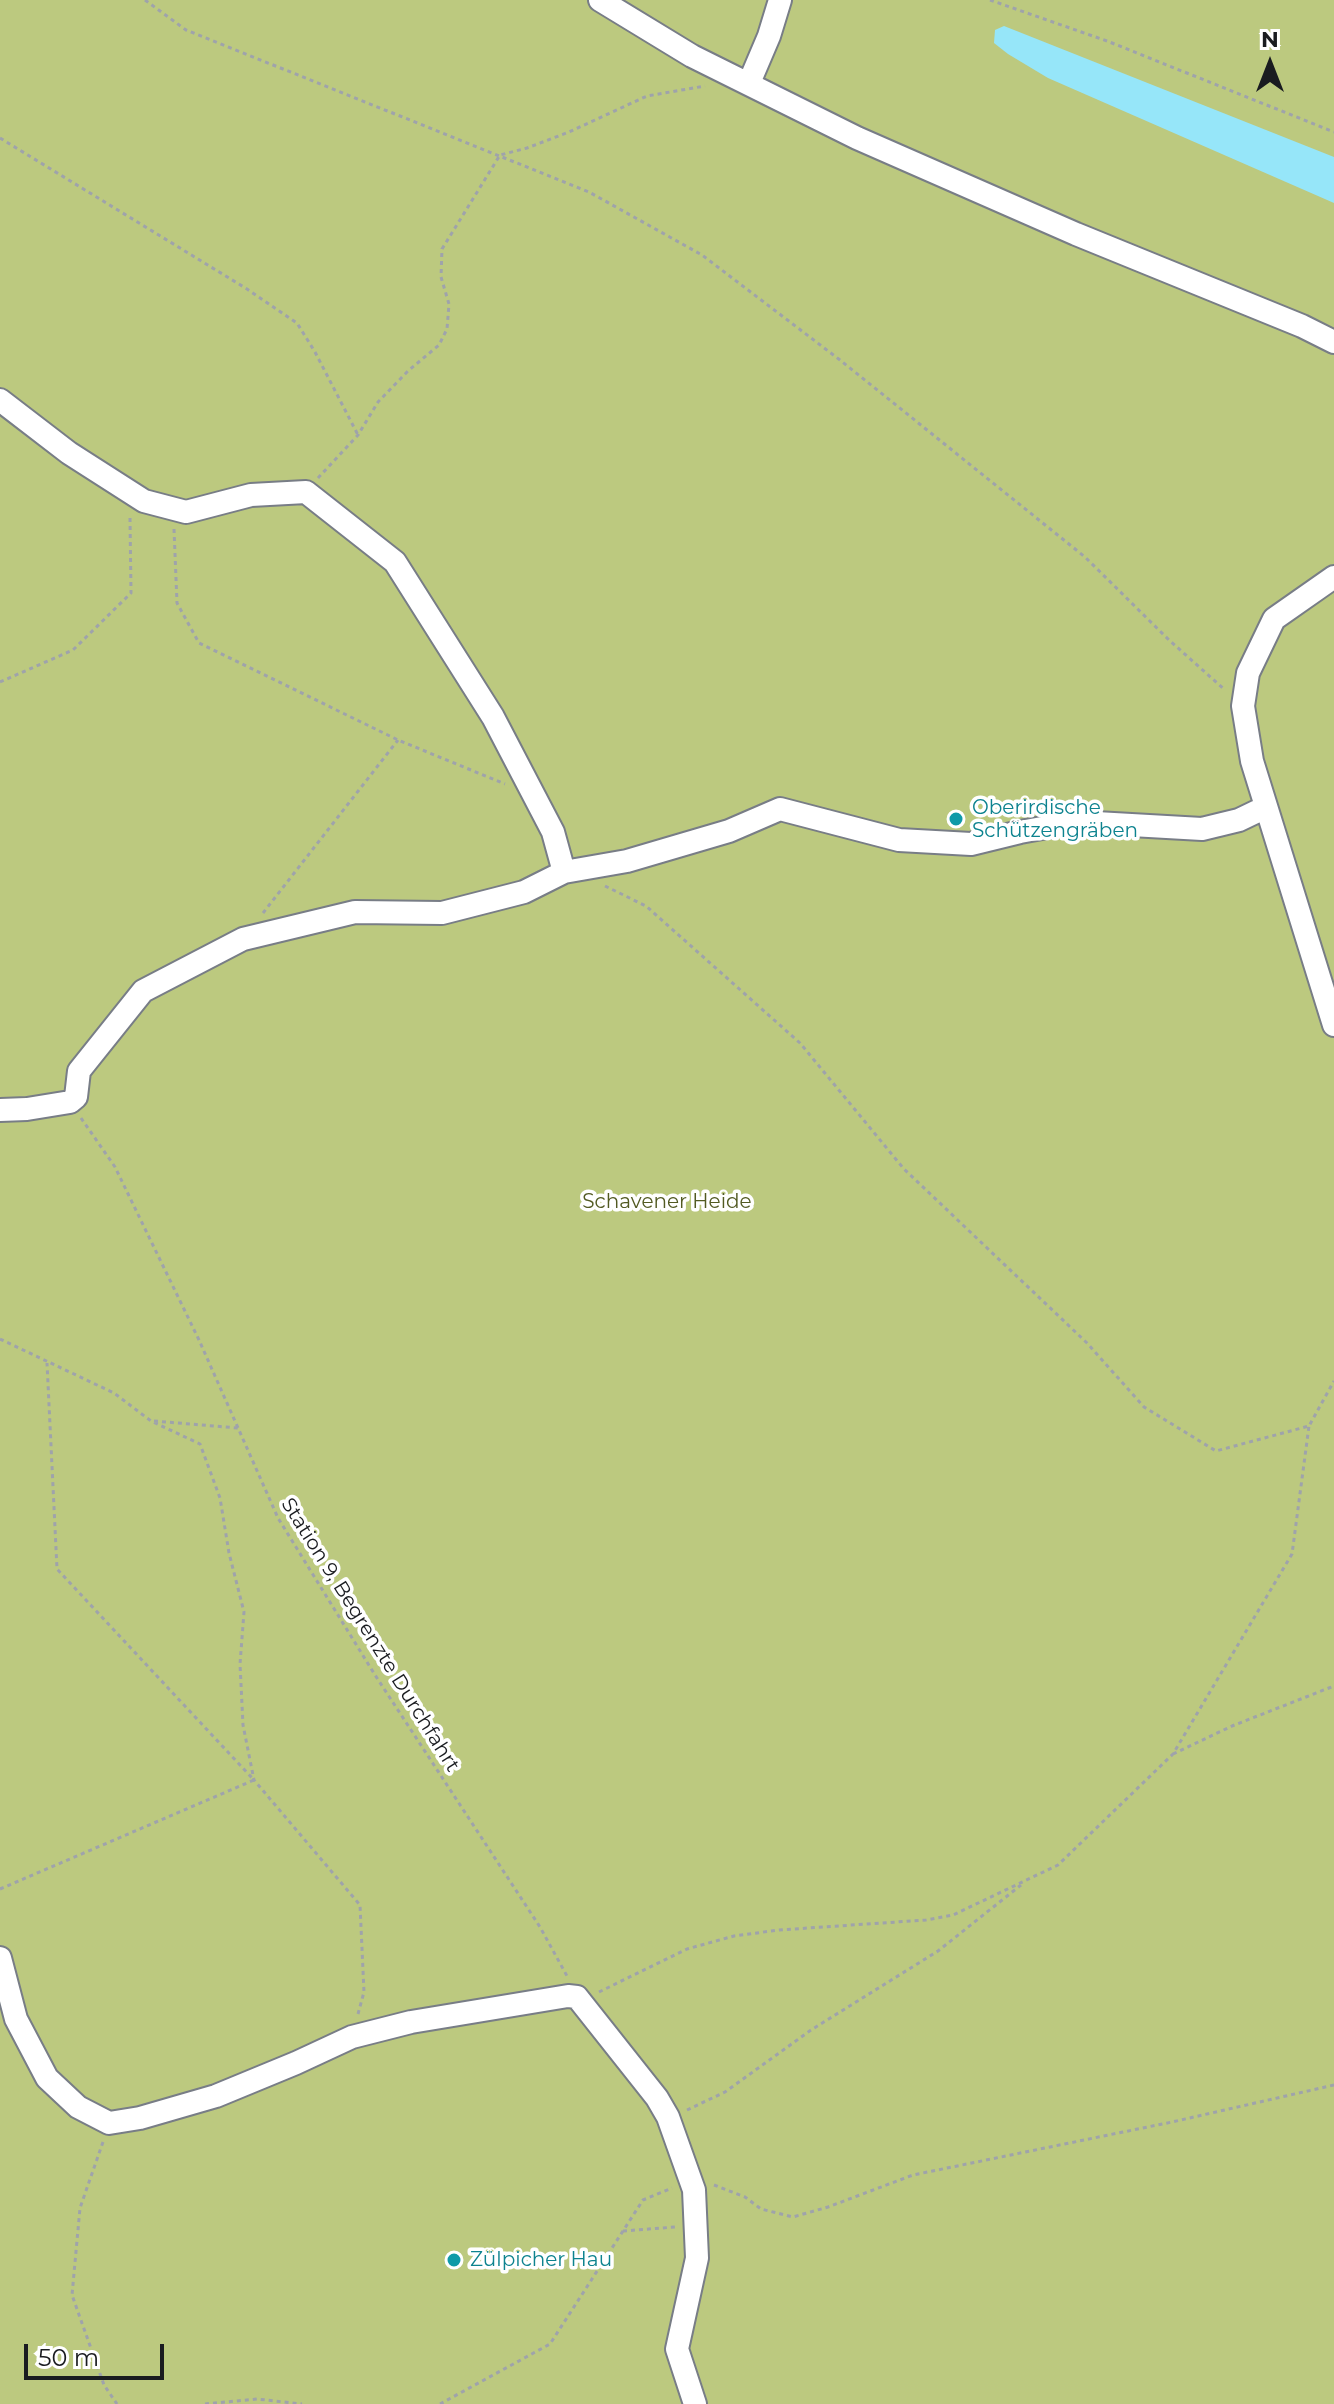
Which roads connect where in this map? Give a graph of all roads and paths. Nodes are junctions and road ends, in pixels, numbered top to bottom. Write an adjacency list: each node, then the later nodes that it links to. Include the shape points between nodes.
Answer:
1 (145, 0): 8 (path, via 186,30)
2 (600, 0): 5 (lane, via 692,56)
3 (780, 0): 5 (lane)
4 (990, 0): 6 (path)
5 (749, 83): 8 (path, via 647,96 569,132); 9 (lane, via 871,145)
6 (1334, 132)
7 (0, 138): 11 (path, via 297,323)
8 (500, 155): 11 (path, via 442,249 441,277 449,304 439,345 378,402); 16 (path, via 589,192 702,255 1085,557)
9 (1334, 342)
10 (0, 400): 13 (lane, via 69,453)
11 (358, 435): 12 (path)
12 (306, 492): 13 (lane, via 251,495 186,512); 18 (lane, via 395,562 493,717)
13 (152, 503): 15 (path, via 130,511 131,593 73,650); 17 (path, via 174,527 177,603 199,643)
14 (1334, 577): 16 (lane, via 1274,619 1248,673)
15 (0, 682)
16 (1243, 706): 19 (lane)
17 (398, 740): 18 (path); 21 (path)
18 (534, 796): 20 (lane, via 553,832)
19 (1266, 807): 20 (lane, via 1202,829 1064,824 971,844 899,840 780,809 729,831 627,861); 22 (lane)
20 (564, 872): 21 (lane, via 524,892 442,913 355,912); 29 (path, via 646,906 800,1043 904,1169 1087,1343 1144,1407 1216,1451)
21 (243, 939): 23 (lane, via 143,991 79,1071 76,1097)
22 (1334, 1025)
23 (70, 1102): 24 (lane); 30 (path, Station 9, Begrenzte Durchfahrt, via 115,1167)
24 (0, 1110)
25 (0, 1339): 26 (path)
26 (47, 1361): 28 (path, via 114,1393); 33 (path, via 57,1569)
27 (1334, 1381): 29 (path)
28 (151, 1421): 30 (path); 33 (path, via 200,1444 220,1498 244,1612 243,1725)
29 (1309, 1426): 32 (path, via 1292,1554)
30 (238, 1428): 37 (path, Station 9, Begrenzte Durchfahrt, via 278,1518)
31 (1334, 1686): 32 (path)
32 (1173, 1754): 34 (path, via 1058,1865)
33 (254, 1780): 35 (path); 38 (path, via 360,1905 364,1992)
34 (1028, 1880): 37 (path, via 953,1915 734,1936 687,1949); 40 (path, via 938,1951 811,2030 725,2092)
35 (0, 1889)
36 (0, 1958): 41 (lane, via 16,2019 47,2078 78,2107)
37 (582, 2000): 38 (lane, via 568,1996); 40 (lane)
38 (352, 2037): 41 (lane, via 216,2096)
39 (1334, 2085): 42 (path, via 913,2175 793,2217 761,2209 722,2186)
40 (668, 2117): 42 (lane)
41 (109, 2123): 45 (path, via 80,2208 72,2295 104,2385)
42 (690, 2180): 43 (lane); 44 (path, via 643,2200)
43 (697, 2228): 44 (path); 49 (lane, via 697,2258 677,2349)
44 (623, 2231): 48 (path, via 550,2344)
45 (117, 2404)
46 (205, 2404): 47 (path, via 257,2399)
47 (302, 2404)
48 (440, 2404)
49 (695, 2404)

